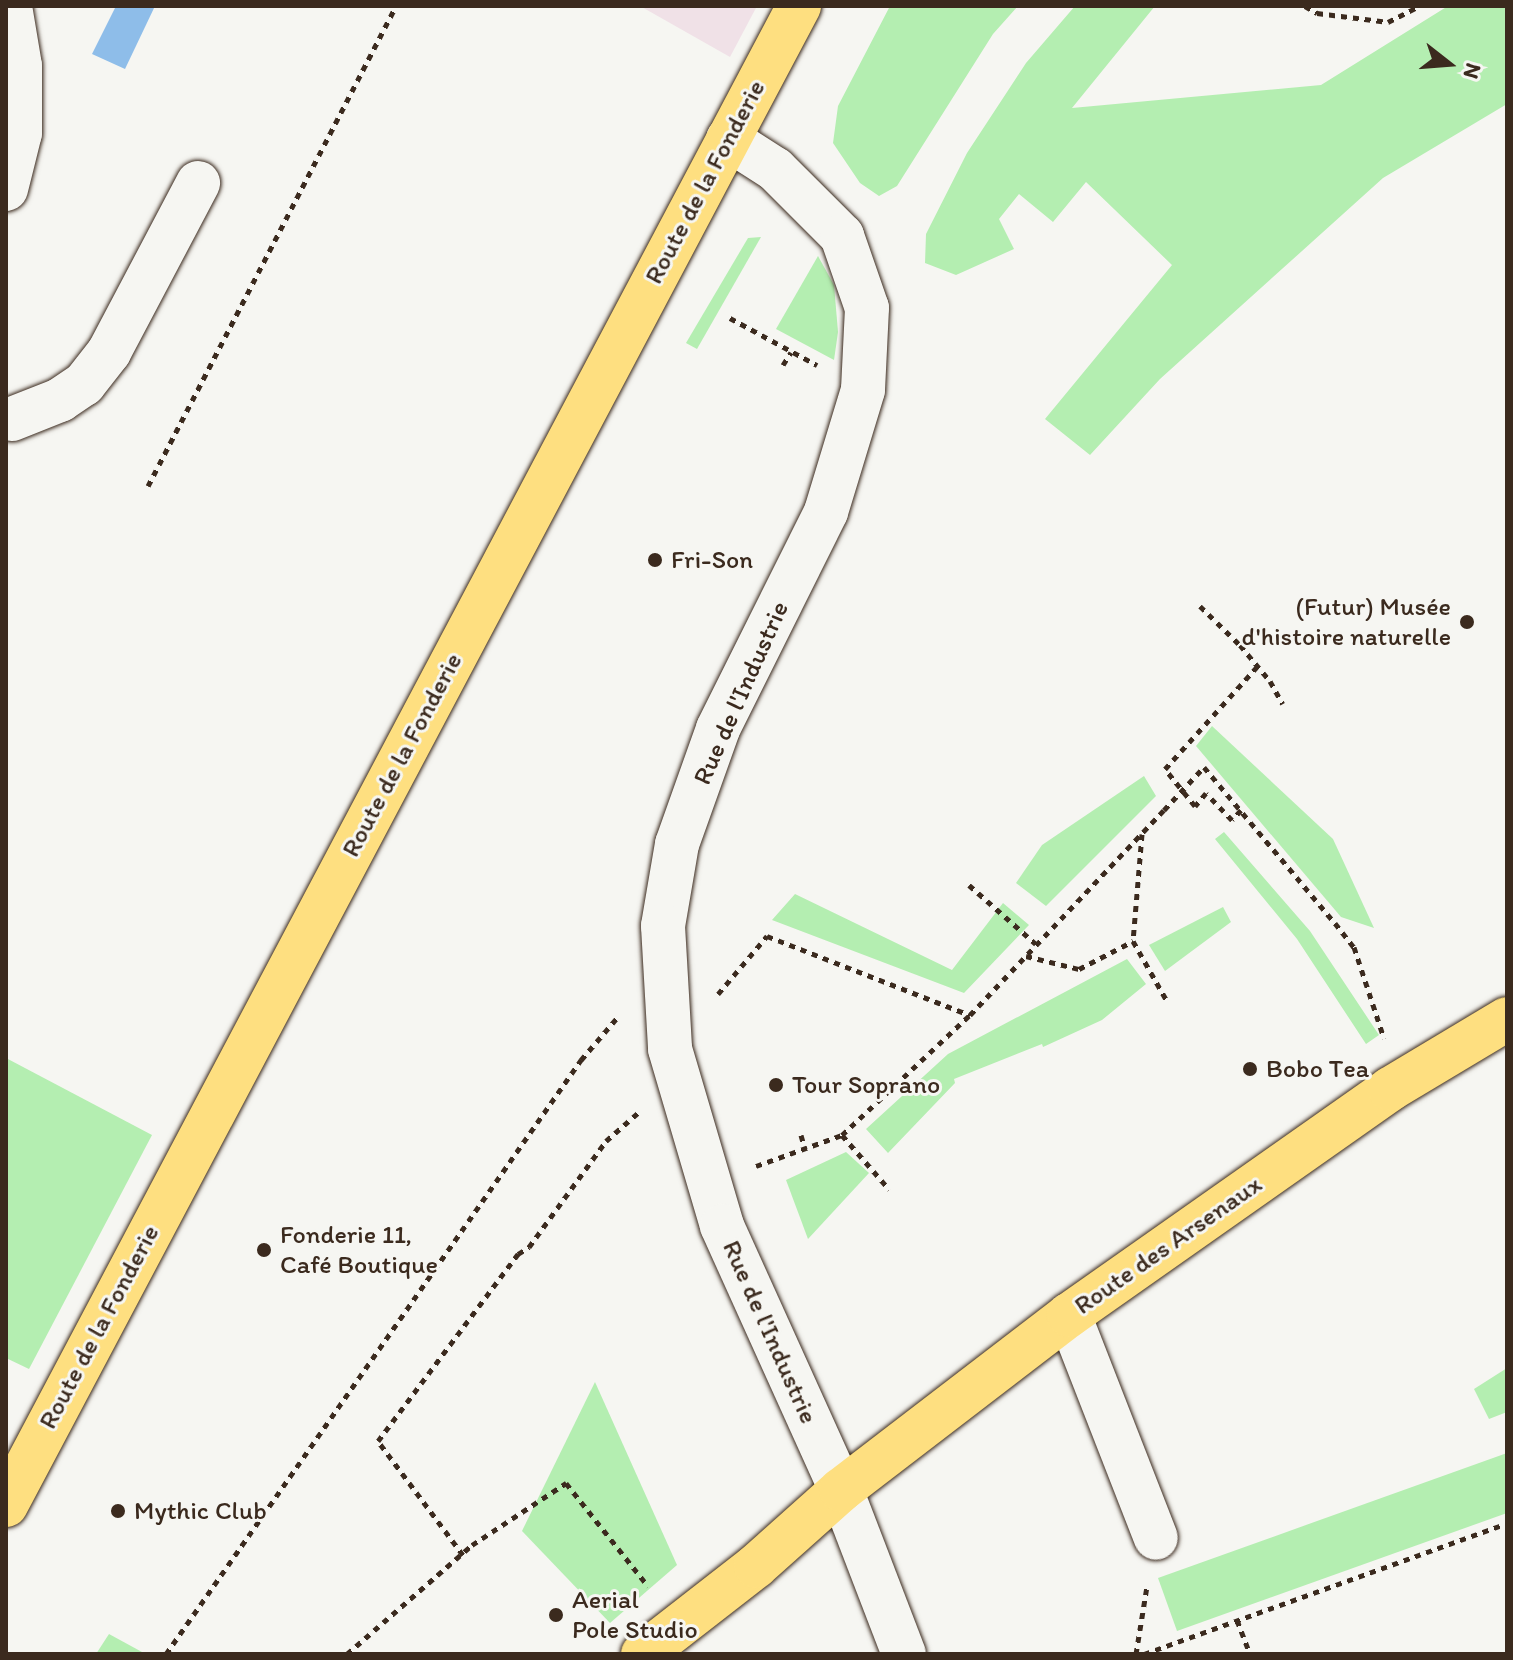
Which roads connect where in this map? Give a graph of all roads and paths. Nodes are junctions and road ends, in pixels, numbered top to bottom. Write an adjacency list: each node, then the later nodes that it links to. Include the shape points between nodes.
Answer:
1 (10, 6): 8 (street, via 20,66 20,133)
2 (396, 6): 14 (path)
3 (799, 6): 6 (main road, Route de la Fonderie)
4 (1305, 6): 5 (path, via 1317,13 1388,22)
5 (1419, 6)
6 (728, 139): 24 (street, Rue de l'Industrie, via 793,184 842,236 867,308 863,390 826,512 718,729 677,844 663,926); 38 (main road, Route de la Fonderie)
7 (198, 183): 13 (street, via 109,352 84,384)
8 (6, 189)
9 (730, 318): 10 (path)
10 (770, 340)
11 (791, 352): 12 (path)
12 (783, 365)
13 (12, 419)
14 (148, 486)
15 (1200, 606): 16 (path)
16 (1257, 667): 17 (path); 18 (path, via 1165,769 1195,806 1206,793 1232,820)
17 (1283, 704)
18 (1241, 810): 19 (path, bridge, via 1204,767); 29 (path, bridge, via 1354,947 1377,1023)
19 (1142, 833): 21 (path); 22 (path)
20 (969, 885): 22 (path)
21 (1133, 941): 23 (path, via 1079,969); 25 (path)
22 (1036, 944): 23 (path)
23 (1026, 956): 26 (path)
24 (663, 967): 28 (street, Rue de l'Industrie); 44 (path, via 581,1060)
25 (1167, 1001)
26 (970, 1015): 28 (path, via 767,936); 31 (path)
27 (1507, 1019): 29 (main road, Route des Arsenaux)
28 (670, 1049): 34 (street, Rue de l'Industrie)
29 (1406, 1080): 36 (main road, Route des Arsenaux)
30 (801, 1135): 33 (path)
31 (842, 1135): 33 (path); 35 (path)
32 (606, 1141): 41 (path, via 378,1441)
33 (805, 1149): 34 (path)
34 (709, 1181): 37 (street, Rue de l'Industrie, via 722,1226)
35 (889, 1189)
36 (1069, 1315): 37 (main road, Route des Arsenaux); 40 (street)
37 (841, 1490): 43 (main road, Route des Arsenaux, via 756,1566); 47 (street, Rue de l'Industrie)
38 (6, 1505)
39 (1507, 1523): 42 (path)
40 (1156, 1538): 48 (path)
41 (463, 1555): 43 (path, via 566,1483); 45 (path)
42 (1237, 1620): 49 (path); 50 (path)
43 (679, 1624): 46 (main road, Route des Arsenaux)
44 (166, 1654)
45 (347, 1654)
46 (643, 1654)
47 (904, 1654)
48 (1136, 1654)
49 (1144, 1654)
50 (1250, 1654)

